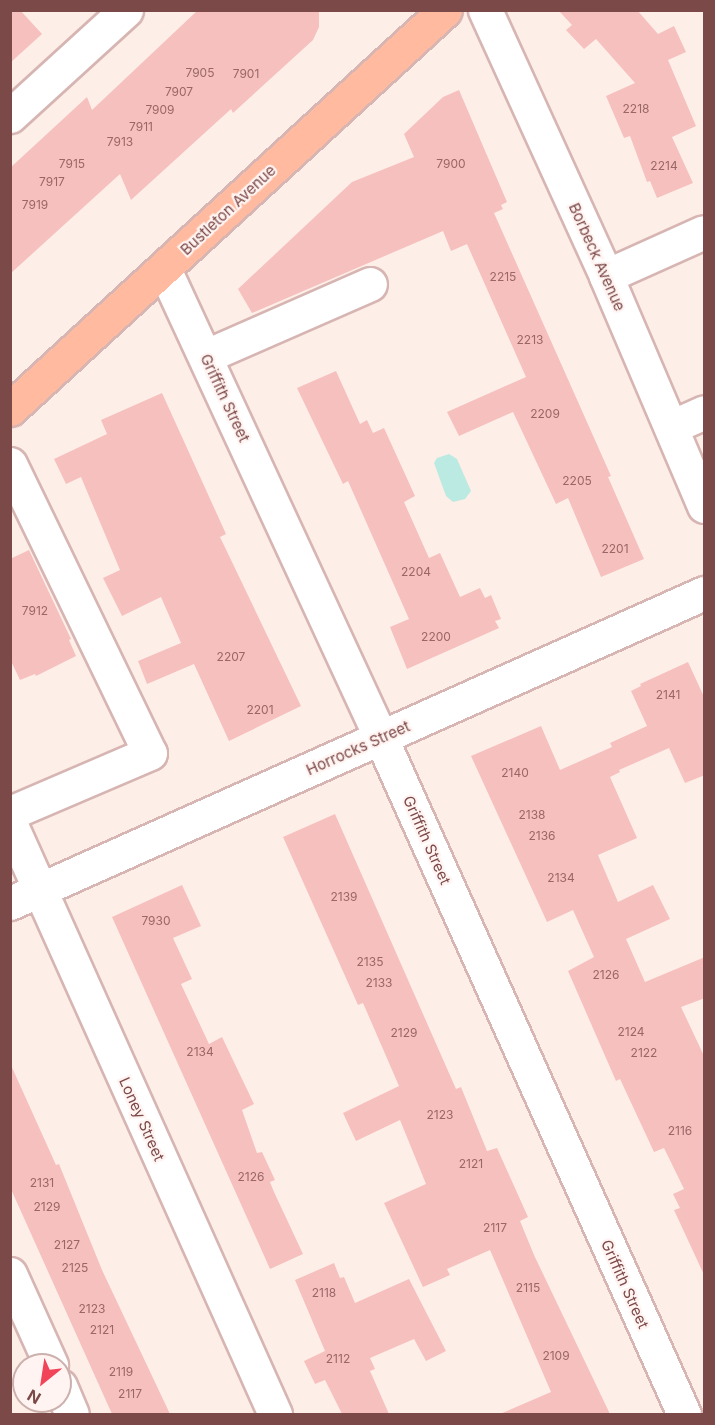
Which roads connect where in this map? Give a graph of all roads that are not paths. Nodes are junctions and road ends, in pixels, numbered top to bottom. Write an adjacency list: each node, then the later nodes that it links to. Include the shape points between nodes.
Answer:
1 (126, 10): 4 (street)
2 (445, 10): 6 (main road, Bustleton Avenue)
3 (485, 10): 7 (street, Borbeck Avenue)
4 (10, 116)
5 (705, 232): 7 (street)
6 (164, 269): 9 (street, Griffith Street); 10 (main road, Bustleton Avenue)
7 (606, 276): 12 (street, Borbeck Avenue)
8 (370, 284): 9 (street)
9 (206, 356): 16 (street, Griffith Street)
10 (10, 410)
11 (705, 412): 12 (street)
12 (671, 427): 14 (street, Borbeck Avenue)
13 (10, 464): 17 (street, via 150,753)
14 (705, 506)
15 (705, 593): 16 (street, Horrocks Street)
16 (381, 738): 19 (street, Horrocks Street); 24 (street, Griffith Street)
17 (10, 813)
18 (10, 823): 19 (street, Loney Street)
19 (40, 891): 20 (street, Horrocks Street); 23 (street, Loney Street)
20 (10, 903)
21 (10, 1274): 22 (street)
22 (46, 1353)
23 (275, 1414)
24 (684, 1414)

